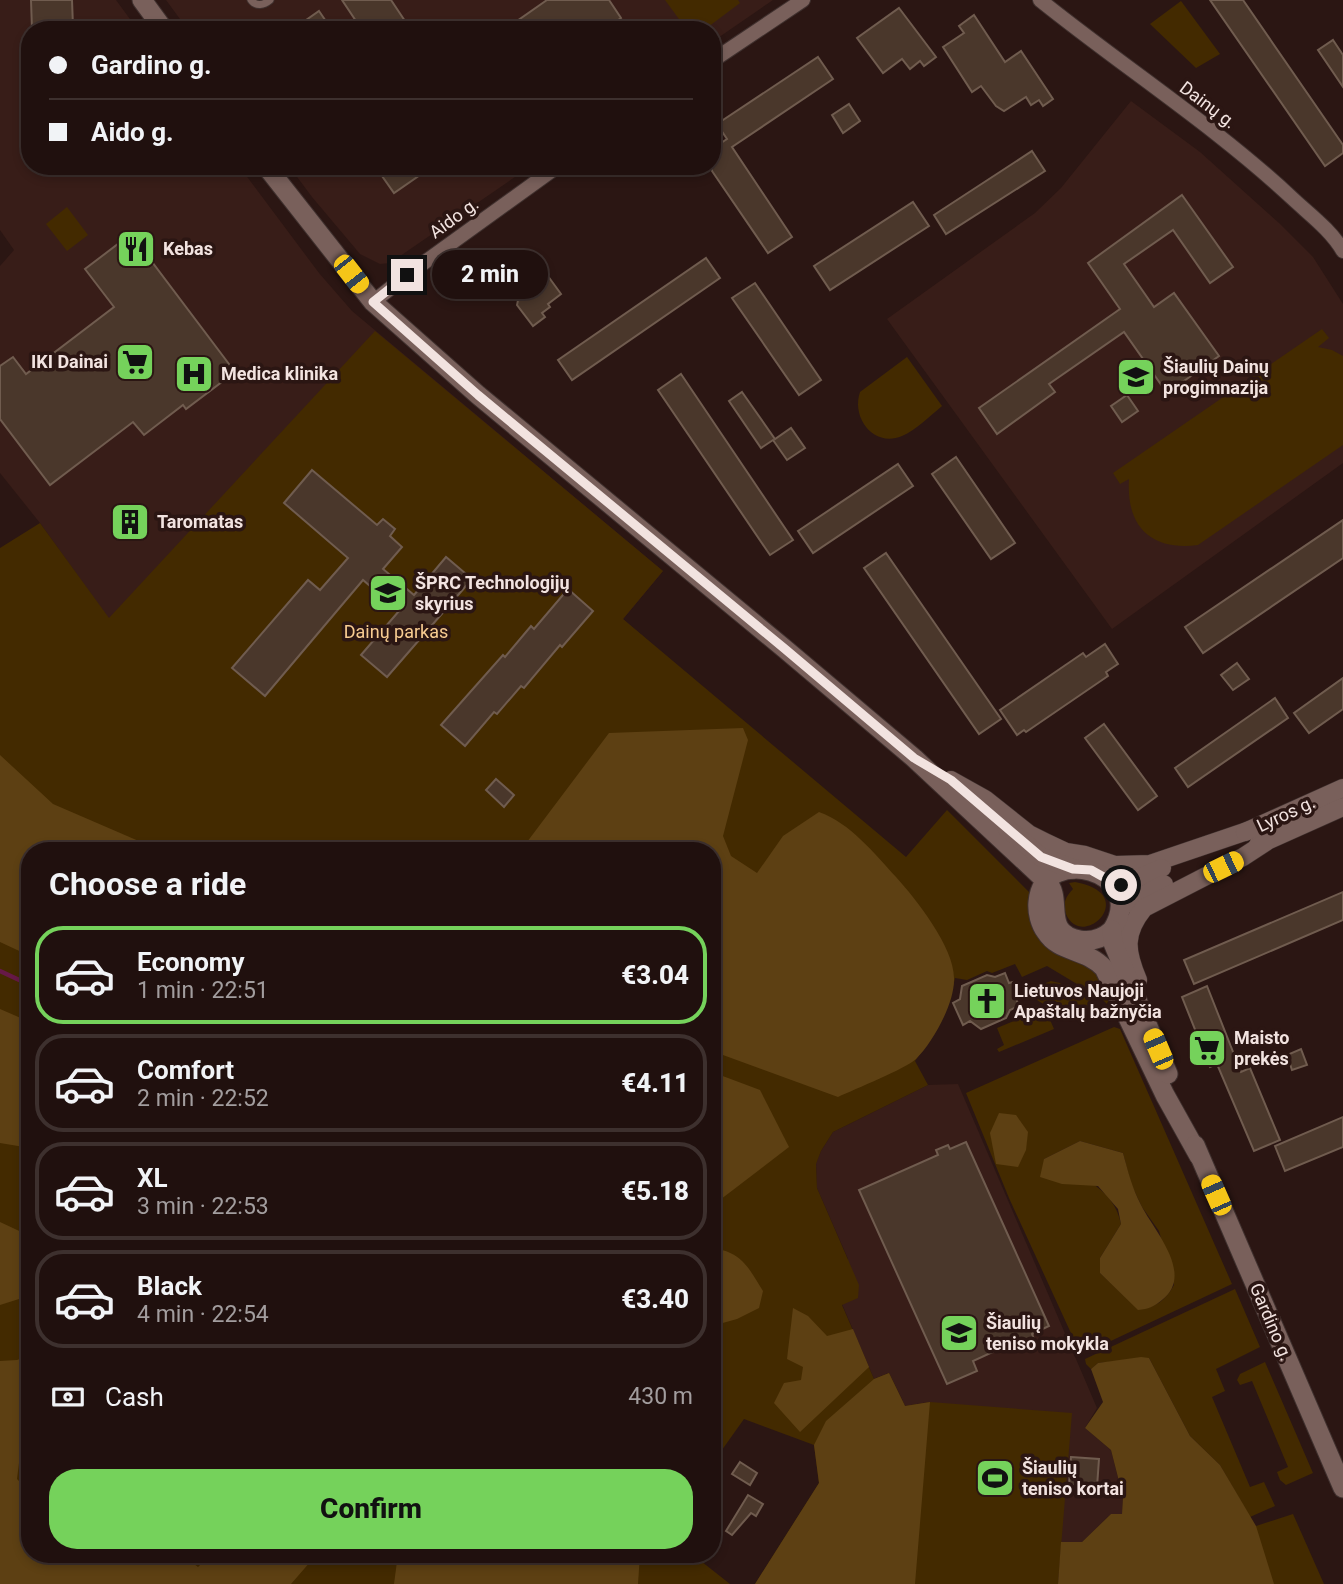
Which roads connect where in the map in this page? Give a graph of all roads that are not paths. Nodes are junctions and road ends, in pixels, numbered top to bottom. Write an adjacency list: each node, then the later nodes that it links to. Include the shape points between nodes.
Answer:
1 (142, 0): 6 (main road)
2 (251, 0): 3 (lane, via 258,5)
3 (270, 0)
4 (803, 0): 7 (street)
5 (1040, 0): 10 (street, Dainų g., via 1279,186)
6 (157, 21)
7 (721, 55)
8 (273, 175): 11 (main road)
9 (546, 175): 11 (street, Aido g.)
10 (1343, 251)
11 (373, 302): 12 (main road)
12 (914, 758): 13 (main road); 19 (main road, via 934,787)
13 (951, 780): 16 (street, via 985,799 1029,834 1066,852 1115,865 1150,864); 17 (main road, via 1041,857)
14 (1343, 788): 16 (street, Lyros g.)
15 (1343, 807): 16 (street, Lyros g.)
16 (1261, 835): 18 (street, Lyros g.); 20 (street, Lyros g.); 22 (street, via 1242,857 1151,903 1133,922 1129,953 1157,1029)
17 (1073, 869): 18 (main road, via 1091,870); 19 (main road, via 1062,871)
18 (1112, 885): 20 (main road)
19 (1043, 890): 21 (main road, via 1054,893 1053,912 1064,933 1085,940); 23 (main road, Gardino g., via 1040,919 1046,932 1062,947 1088,955 1104,968)
20 (1121, 906): 21 (main road)
21 (1112, 930): 22 (main road, Gardino g., via 1113,943)
22 (1165, 1067): 23 (main road, Gardino g.)
23 (1199, 1156): 24 (main road, Gardino g.)
24 (1343, 1488)

